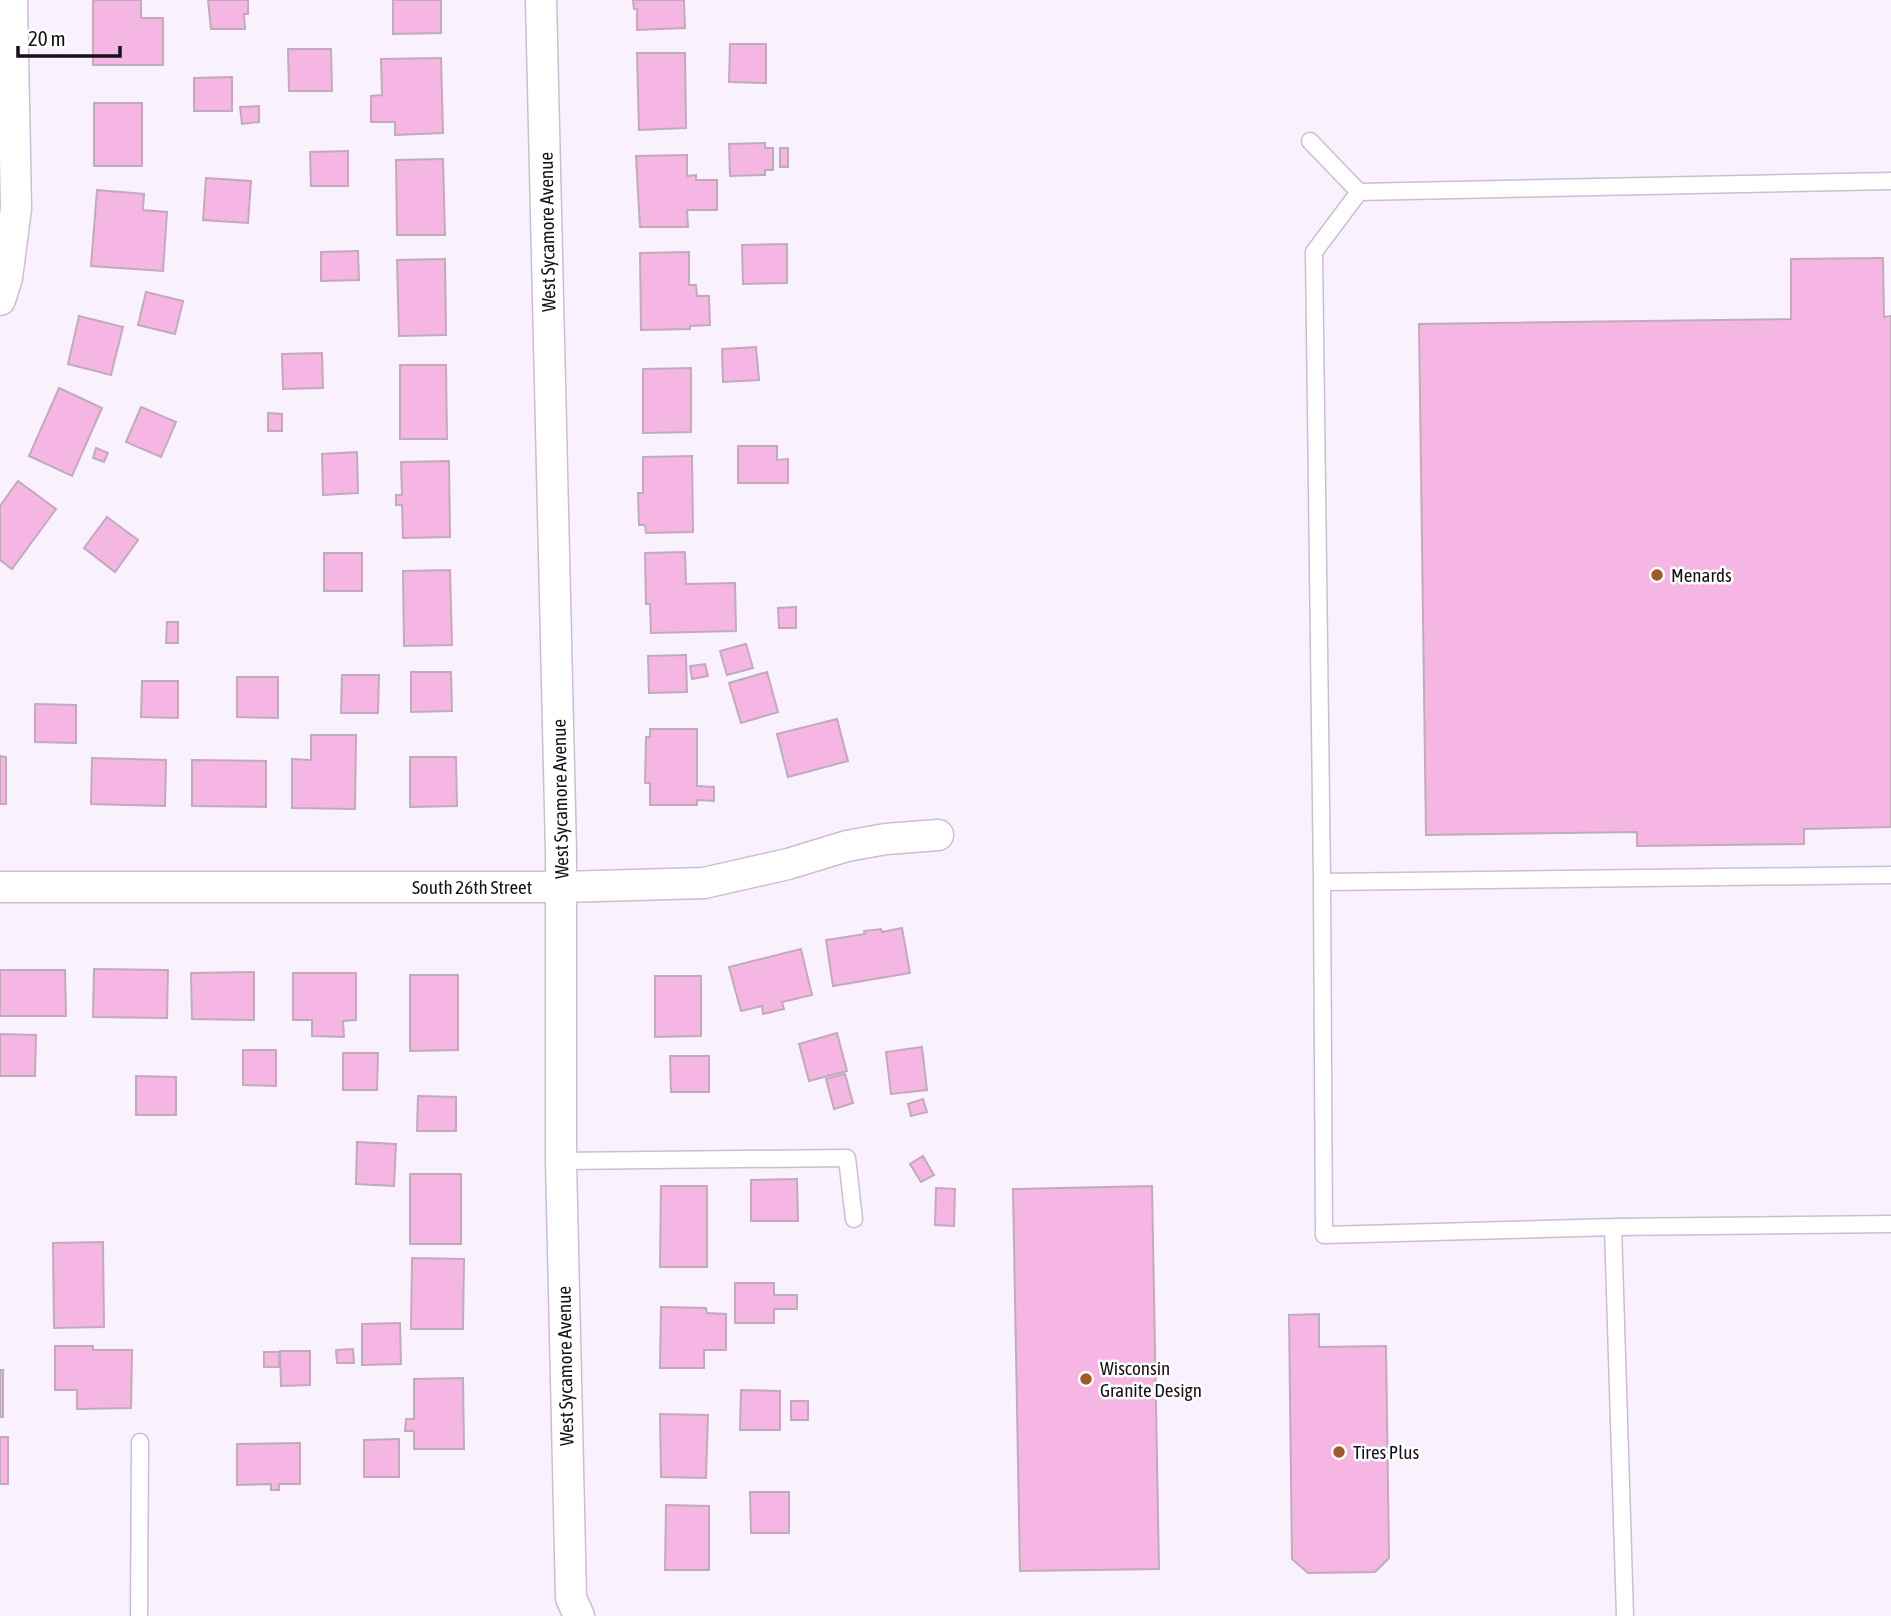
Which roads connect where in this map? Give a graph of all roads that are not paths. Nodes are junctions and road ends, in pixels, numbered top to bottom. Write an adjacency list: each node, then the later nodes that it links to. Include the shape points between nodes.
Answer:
1 (12, 0): 6 (street, via 16,208)
2 (541, 0): 11 (street, West Sycamore Avenue)
3 (1310, 141): 5 (lane)
4 (1891, 181): 5 (lane)
5 (1359, 192): 9 (lane, via 1314,252)
6 (0, 300)
7 (939, 835): 11 (street, South 26th Street, via 847,846 704,883)
8 (1891, 875): 9 (lane)
9 (1322, 882): 15 (lane, via 1324,1235)
10 (0, 887): 11 (street, South 26th Street)
11 (562, 887): 12 (street, West Sycamore Avenue)
12 (561, 1161): 13 (lane, via 847,1158); 17 (street, West Sycamore Avenue)
13 (854, 1219)
14 (1891, 1224): 15 (lane)
15 (1613, 1227): 19 (lane)
16 (140, 1442): 18 (lane)
17 (570, 1610)
18 (139, 1616)
19 (1625, 1616)

